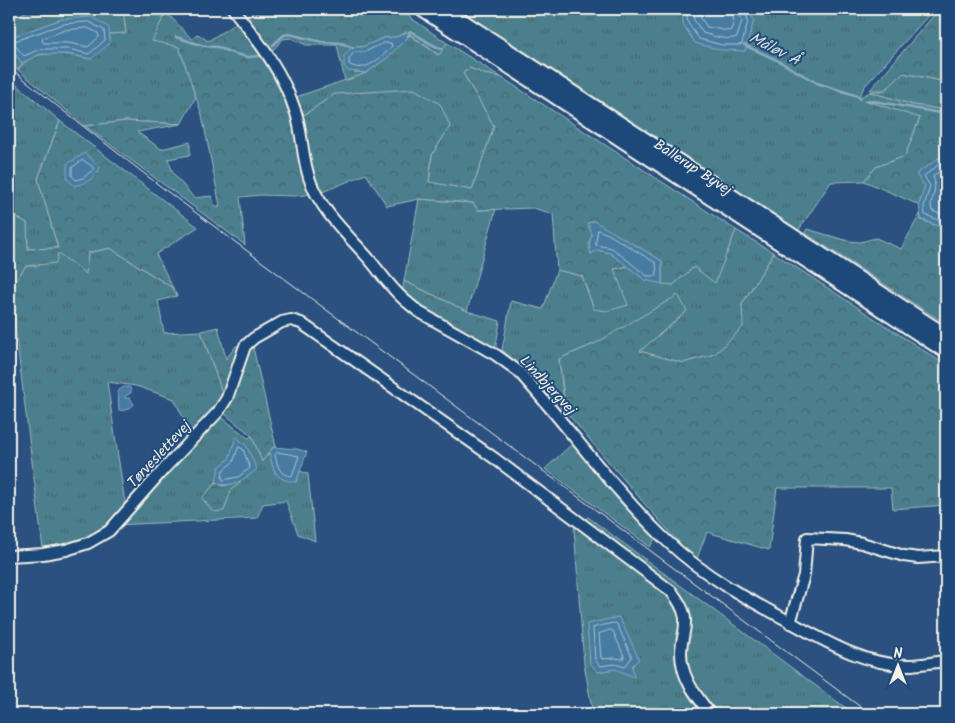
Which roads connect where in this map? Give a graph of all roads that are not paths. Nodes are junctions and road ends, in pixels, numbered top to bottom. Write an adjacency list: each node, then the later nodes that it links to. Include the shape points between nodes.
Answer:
1 (233, 9): 8 (street, Lindbjergvej, via 284,79 297,114 306,169 317,196 401,297 419,312 518,371 669,544 702,570)
2 (422, 9): 5 (main road, Ballerup Byvej)
3 (443, 9): 4 (main road, Ballerup Byvej)
4 (946, 336)
5 (946, 351)
6 (9, 556): 10 (street, Tørveslettevej, via 66,550 109,531 218,412 227,398 245,346 282,322 291,320 301,323 433,415 671,591 685,612 682,667 688,682)
7 (946, 556): 8 (street, via 918,558 846,540 807,538 804,575)
8 (790, 623): 9 (street, Lindbjergvej, via 839,649 874,660 911,665)
9 (946, 661)
10 (710, 714)

